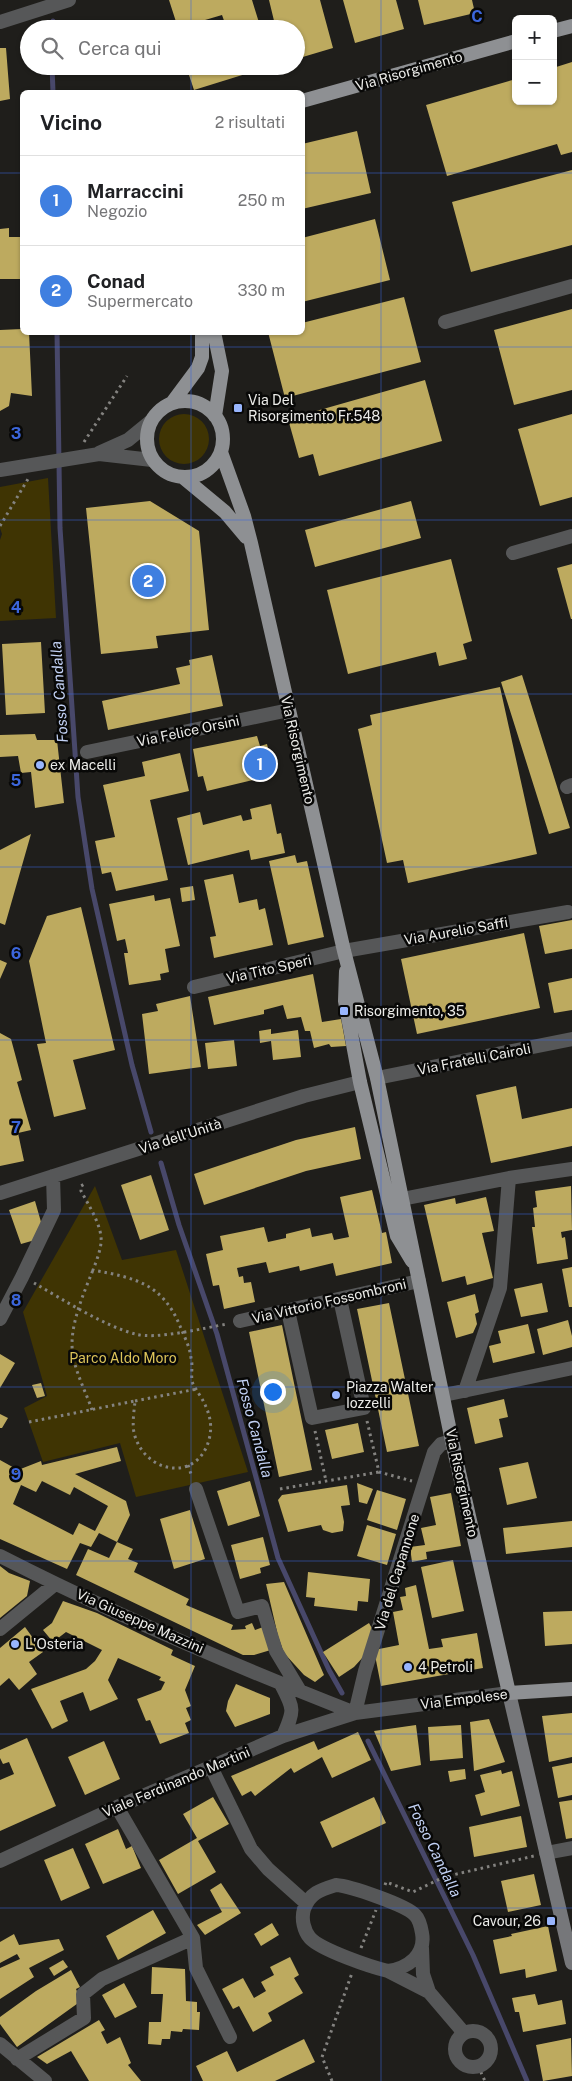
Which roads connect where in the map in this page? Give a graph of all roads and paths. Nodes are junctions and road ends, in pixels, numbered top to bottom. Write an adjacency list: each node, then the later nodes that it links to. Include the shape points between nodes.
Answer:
1 (67, 0): 2 (street)
2 (0, 22)
3 (572, 26): 4 (main road)
4 (557, 30)
5 (512, 42): 6 (main road, Via Risorgimento)
6 (305, 100)
7 (572, 286): 8 (street)
8 (445, 322)
9 (202, 335): 12 (main road, via 202,357 198,368)
10 (215, 335): 13 (main road, Via Risorgimento, via 222,371)
11 (127, 376): 17 (path)
12 (172, 403): 13 (main road, via 196,402); 14 (main road)
13 (215, 416): 15 (main road, Via Risorgimento, via 222,434)
14 (150, 422): 16 (street, via 128,440); 18 (main road, via 146,435)
15 (221, 452): 21 (main road, via 210,468); 24 (main road, Via Risorgimento)
16 (98, 454): 17 (street); 18 (street)
17 (73, 458): 19 (street)
18 (152, 460): 21 (main road, Via Risorgimento, via 166,473)
19 (40, 463): 20 (street); 22 (path)
20 (0, 470)
21 (184, 478): 24 (main road, Via Risorgimento, via 225,512)
22 (0, 526)
23 (572, 536): 25 (street)
24 (250, 543): 26 (main road, Via Risorgimento)
25 (513, 552)
26 (288, 710): 27 (street, Via Felice Orsini); 29 (main road, Via Risorgimento)
27 (86, 752)
28 (568, 912): 29 (street, Via Aurelio Saffi)
29 (345, 954): 30 (main road, Via Risorgimento); 31 (street, Via Tito Speri); 33 (main road, Via Risorgimento)
30 (346, 977): 33 (main road, via 368,1072); 34 (main road, Via Risorgimento, via 346,1006)
31 (194, 986)
32 (572, 1039): 33 (street, Via Fratelli Cairoli)
33 (377, 1078): 40 (main road, Via Risorgimento)
34 (360, 1082): 35 (street, Via dell'Unità, via 304,1096); 41 (main road, via 374,1100 399,1212); 44 (main road, Via Risorgimento, via 397,1236)
35 (85, 1166): 37 (street, Via dell'Unità); 42 (path, via 90,1180 81,1186 81,1191 101,1235)
36 (572, 1169): 38 (street)
37 (53, 1176): 39 (street, Via dell'Unità); 43 (street, via 54,1210)
38 (509, 1178): 40 (street); 54 (street, via 500,1288)
39 (0, 1193)
40 (402, 1199): 41 (main road, Via Risorgimento)
41 (412, 1247): 44 (main road, Via Risorgimento)
42 (93, 1270): 46 (path); 51 (path, via 143,1282 170,1307)
43 (22, 1277): 46 (path); 48 (street)
44 (418, 1277): 45 (street, Via Vittorio Fossombroni); 55 (main road, Via Risorgimento)
45 (340, 1299): 47 (street, Via Vittorio Fossombroni); 57 (street)
46 (78, 1308): 51 (path, via 136,1335); 58 (path, via 73,1357)
47 (288, 1311): 49 (street, Via Vittorio Fossombroni); 59 (street)
48 (0, 1318)
49 (240, 1321)
50 (220, 1325): 51 (path)
51 (182, 1332): 53 (path, via 192,1359 192,1381)
52 (572, 1368): 54 (street)
53 (197, 1389): 56 (path); 56 (path, via 211,1422 209,1439 205,1450 188,1465 169,1468 149,1459 135,1437)
54 (466, 1391): 55 (street)
55 (444, 1395): 61 (main road, Via Risorgimento)
56 (135, 1402): 58 (path)
57 (364, 1408): 59 (street); 62 (path)
58 (92, 1410): 60 (path)
59 (312, 1418): 63 (path)
60 (29, 1422)
61 (452, 1441): 64 (street, Via del Capannone, via 441,1444 434,1452); 73 (main road, Via Risorgimento)
62 (378, 1472): 63 (path); 64 (path)
63 (326, 1481): 66 (path)
64 (424, 1484): 74 (street, Via del Capannone)
65 (196, 1489): 72 (street, via 238,1612 262,1606 276,1650)
66 (280, 1489)
67 (0, 1556): 68 (street, Via Giuseppe Mazzini)
68 (55, 1584): 69 (street); 70 (street, Via Giuseppe Mazzini)
69 (0, 1628)
70 (281, 1684): 72 (street, Via Giuseppe Mazzini); 75 (street, via 293,1714)
71 (572, 1689): 73 (main road, Via Empolese)
72 (300, 1691): 74 (street, Via Giuseppe Mazzini)
73 (509, 1693): 74 (street, Via Empolese); 79 (main road)
74 (355, 1713): 75 (street, Viale Ferdinando Martini)
75 (283, 1736): 76 (street, Viale Ferdinando Martini)
76 (211, 1767): 77 (street, Viale Ferdinando Martini); 82 (street, via 250,1849)
77 (117, 1807): 80 (street, Viale Ferdinando Martini); 83 (street)
78 (572, 1848): 79 (street)
79 (546, 1853): 81 (path); 86 (main road)
80 (0, 1861)
81 (430, 1884)
82 (306, 1903): 84 (street, via 312,1894 336,1885 380,1898 415,1915 422,1931); 85 (street, via 303,1922 311,1939)
83 (193, 1938): 90 (street, via 196,1968); 92 (street, via 102,1979 83,1994 84,2018)
84 (422, 1948): 87 (street, via 406,1966); 88 (street, via 423,1974)
85 (357, 1960): 87 (street); 95 (path, via 322,2057)
86 (572, 1963)
87 (388, 1971): 88 (street)
88 (429, 1992): 89 (street)
89 (464, 2033): 93 (street, via 455,2048 458,2059 466,2066); 93 (street, via 480,2032 489,2039 490,2056)
90 (230, 2037)
91 (0, 2044): 92 (street)
92 (17, 2059): 94 (street)
93 (478, 2066): 96 (path)
94 (45, 2081)
95 (332, 2081)
96 (485, 2081)

